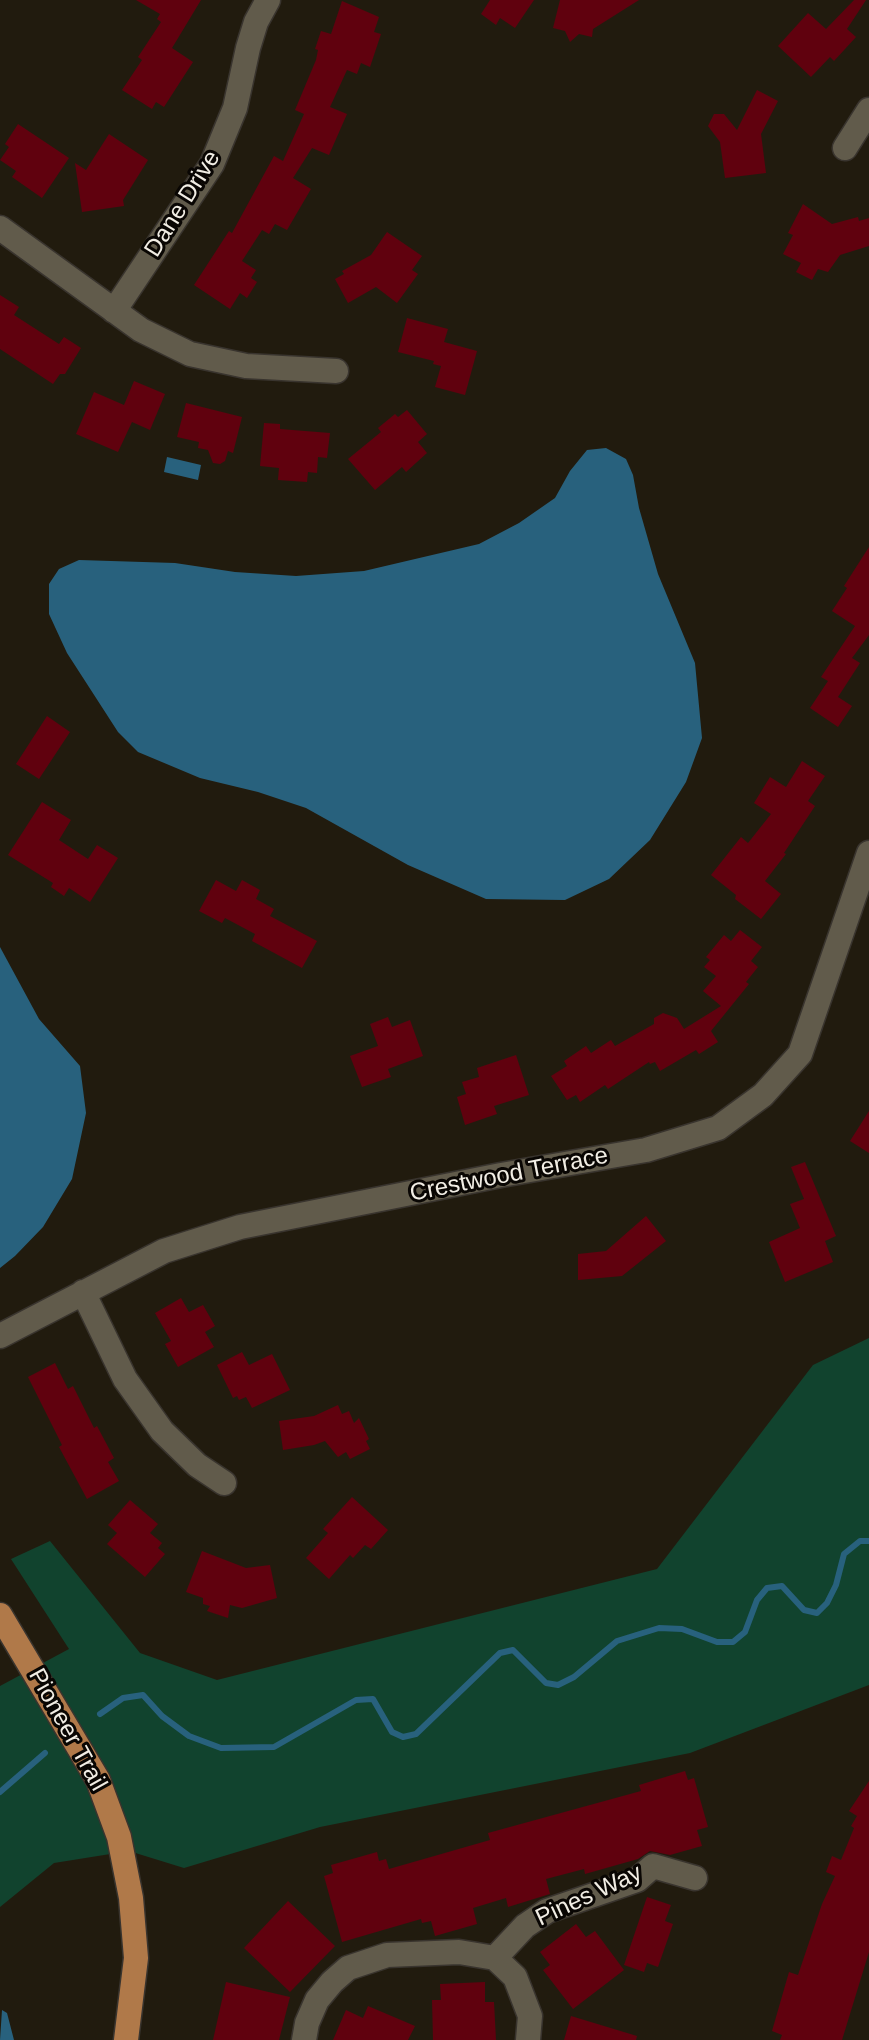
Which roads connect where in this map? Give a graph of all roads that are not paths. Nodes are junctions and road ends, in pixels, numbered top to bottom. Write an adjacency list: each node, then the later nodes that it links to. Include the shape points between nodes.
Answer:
1 (268, 0): 5 (street, Dane Drive, via 256,22 235,108 212,164)
2 (869, 110): 3 (street)
3 (845, 148)
4 (0, 228): 5 (street)
5 (114, 311): 6 (street, via 190,354 246,366)
6 (336, 371)
7 (869, 853): 8 (street, Crestwood Terrace, via 800,1054 763,1095 718,1128 646,1150 240,1227 164,1251)
8 (83, 1292): 9 (street, Crestwood Terrace); 10 (street, via 125,1379 162,1431)
9 (0, 1336)
10 (224, 1483)
11 (0, 1615): 14 (main road, Pioneer Trail, via 98,1780 119,1837 136,1958)
12 (695, 1878): 13 (street, Pines Way, via 653,1866 637,1880 547,1911)
13 (495, 1958): 15 (street, via 459,1952 363,1961 348,1968 317,2000); 16 (street, via 515,1977 524,1996 530,2016)
14 (126, 2040)
15 (304, 2040)
16 (528, 2040)

